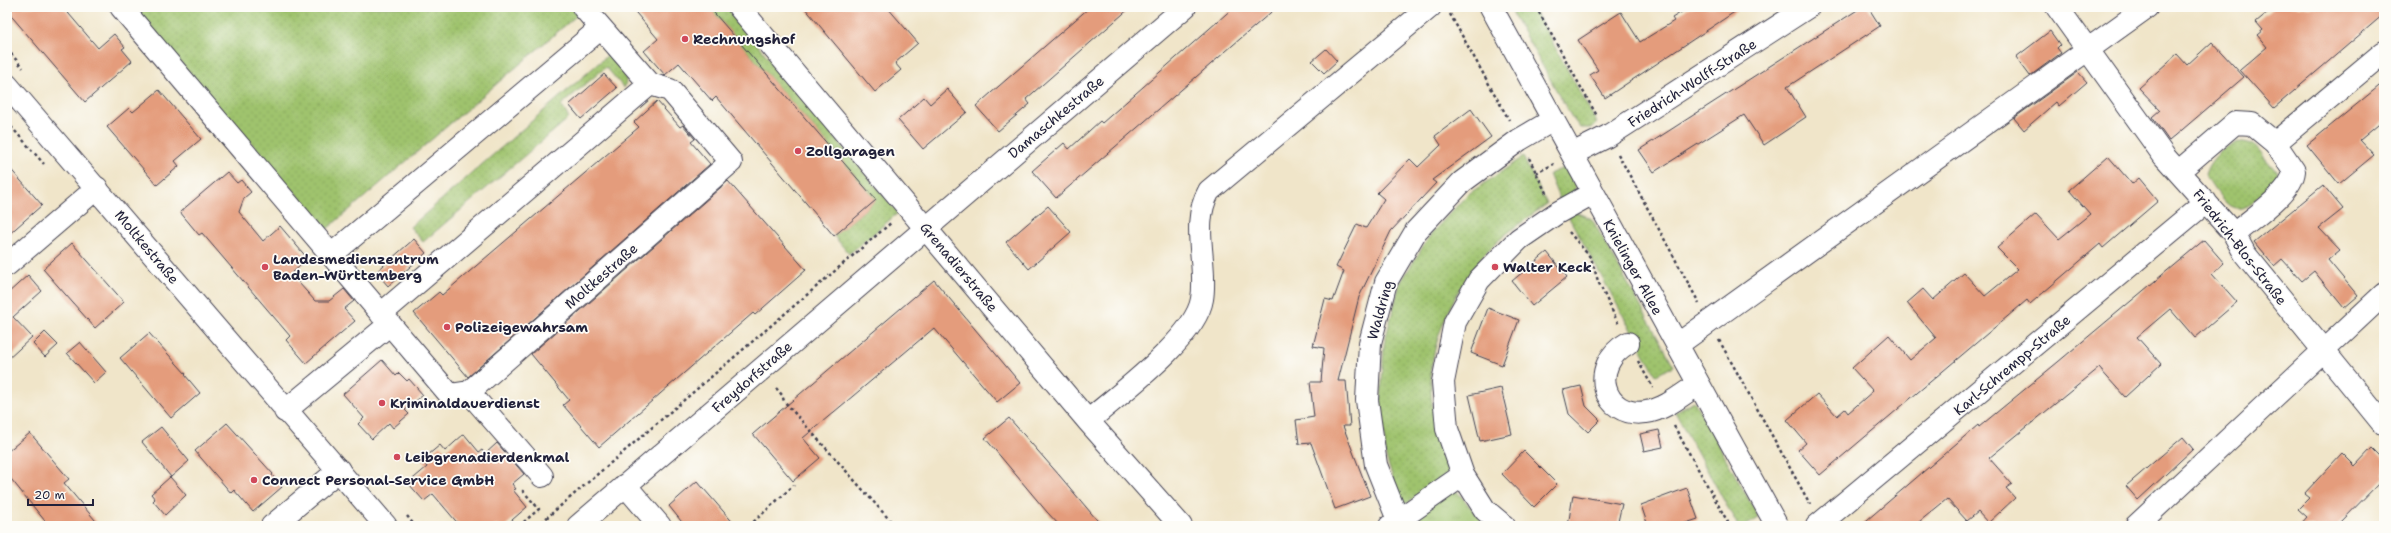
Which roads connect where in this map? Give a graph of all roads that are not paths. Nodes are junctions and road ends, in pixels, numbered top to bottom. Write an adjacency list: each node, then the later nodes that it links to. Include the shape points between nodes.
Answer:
1 (121, 7): 24 (street)
2 (583, 7): 10 (street)
3 (739, 7): 22 (street, Grenadierstraße)
4 (1185, 7): 22 (street, Damaschkestraße)
5 (1430, 7): 34 (street, via 1209,191 1200,214 1203,280 1199,312 1180,340)
6 (1491, 7): 15 (street, Knielinger Allee)
7 (1808, 7): 17 (street, Friedrich-Wolff-Straße, via 1608,136)
8 (2057, 7): 11 (street, Friedrich-Blos-Straße)
9 (2147, 7): 11 (street)
10 (601, 28): 13 (street); 24 (street)
11 (2088, 50): 18 (street, Friedrich-Blos-Straße, via 2164,156); 29 (street)
12 (2384, 52): 16 (street)
13 (650, 84): 27 (street); 32 (street, Moltkestraße, via 670,90 731,162)
14 (7, 85): 19 (street, Moltkestraße)
15 (1553, 120): 17 (street, Knielinger Allee); 40 (street, Waldring, via 1519,140 1462,182 1416,231 1386,282 1370,343 1367,400 1376,465)
16 (2275, 143): 18 (street, via 2252,124 2235,123); 23 (street, via 2294,171 2293,178 2287,188)
17 (1572, 154): 20 (street, Knielinger Allee)
18 (2179, 171): 21 (street, Friedrich-Blos-Straße)
19 (98, 188): 25 (street); 33 (street, Moltkestraße)
20 (1593, 194): 29 (street, Knielinger Allee); 37 (street, via 1557,213 1519,239 1479,280 1455,322 1443,382 1447,429)
21 (2206, 202): 23 (street, Friedrich-Blos-Straße); 42 (street, Karl-Schrempp-Straße)
22 (926, 227): 34 (street, Grenadierstraße); 39 (street, Freydorfstraße)
23 (2234, 234): 30 (street, Friedrich-Blos-Straße, via 2245,254)
24 (331, 255): 27 (street)
25 (7, 265)
26 (2384, 294): 30 (street)
27 (385, 319): 32 (street, via 450,395); 33 (street)
28 (1628, 343): 31 (street, via 1613,353 1607,362 1604,379 1608,395 1620,407 1636,413 1648,412)
29 (1676, 346): 31 (street, Knielinger Allee)
30 (2323, 352): 35 (street, Friedrich-Blos-Straße); 49 (street)
31 (1698, 385): 41 (street, Knielinger Allee)
32 (469, 392): 38 (street)
33 (286, 411): 36 (street, Moltkestraße)
34 (1088, 421): 47 (street, Grenadierstraße)
35 (2384, 425)
36 (339, 470): 43 (street); 44 (street, Moltkestraße)
37 (1463, 475): 40 (street, Waldring); 48 (street, via 1485,510)
38 (542, 476)
39 (626, 485): 45 (street, Freydorfstraße); 46 (street)
40 (1396, 524)
41 (1770, 524)
42 (1820, 525)
43 (272, 526)
44 (386, 526)
45 (578, 526)
46 (660, 526)
47 (1181, 526)
48 (1504, 526)
49 (2136, 526)

